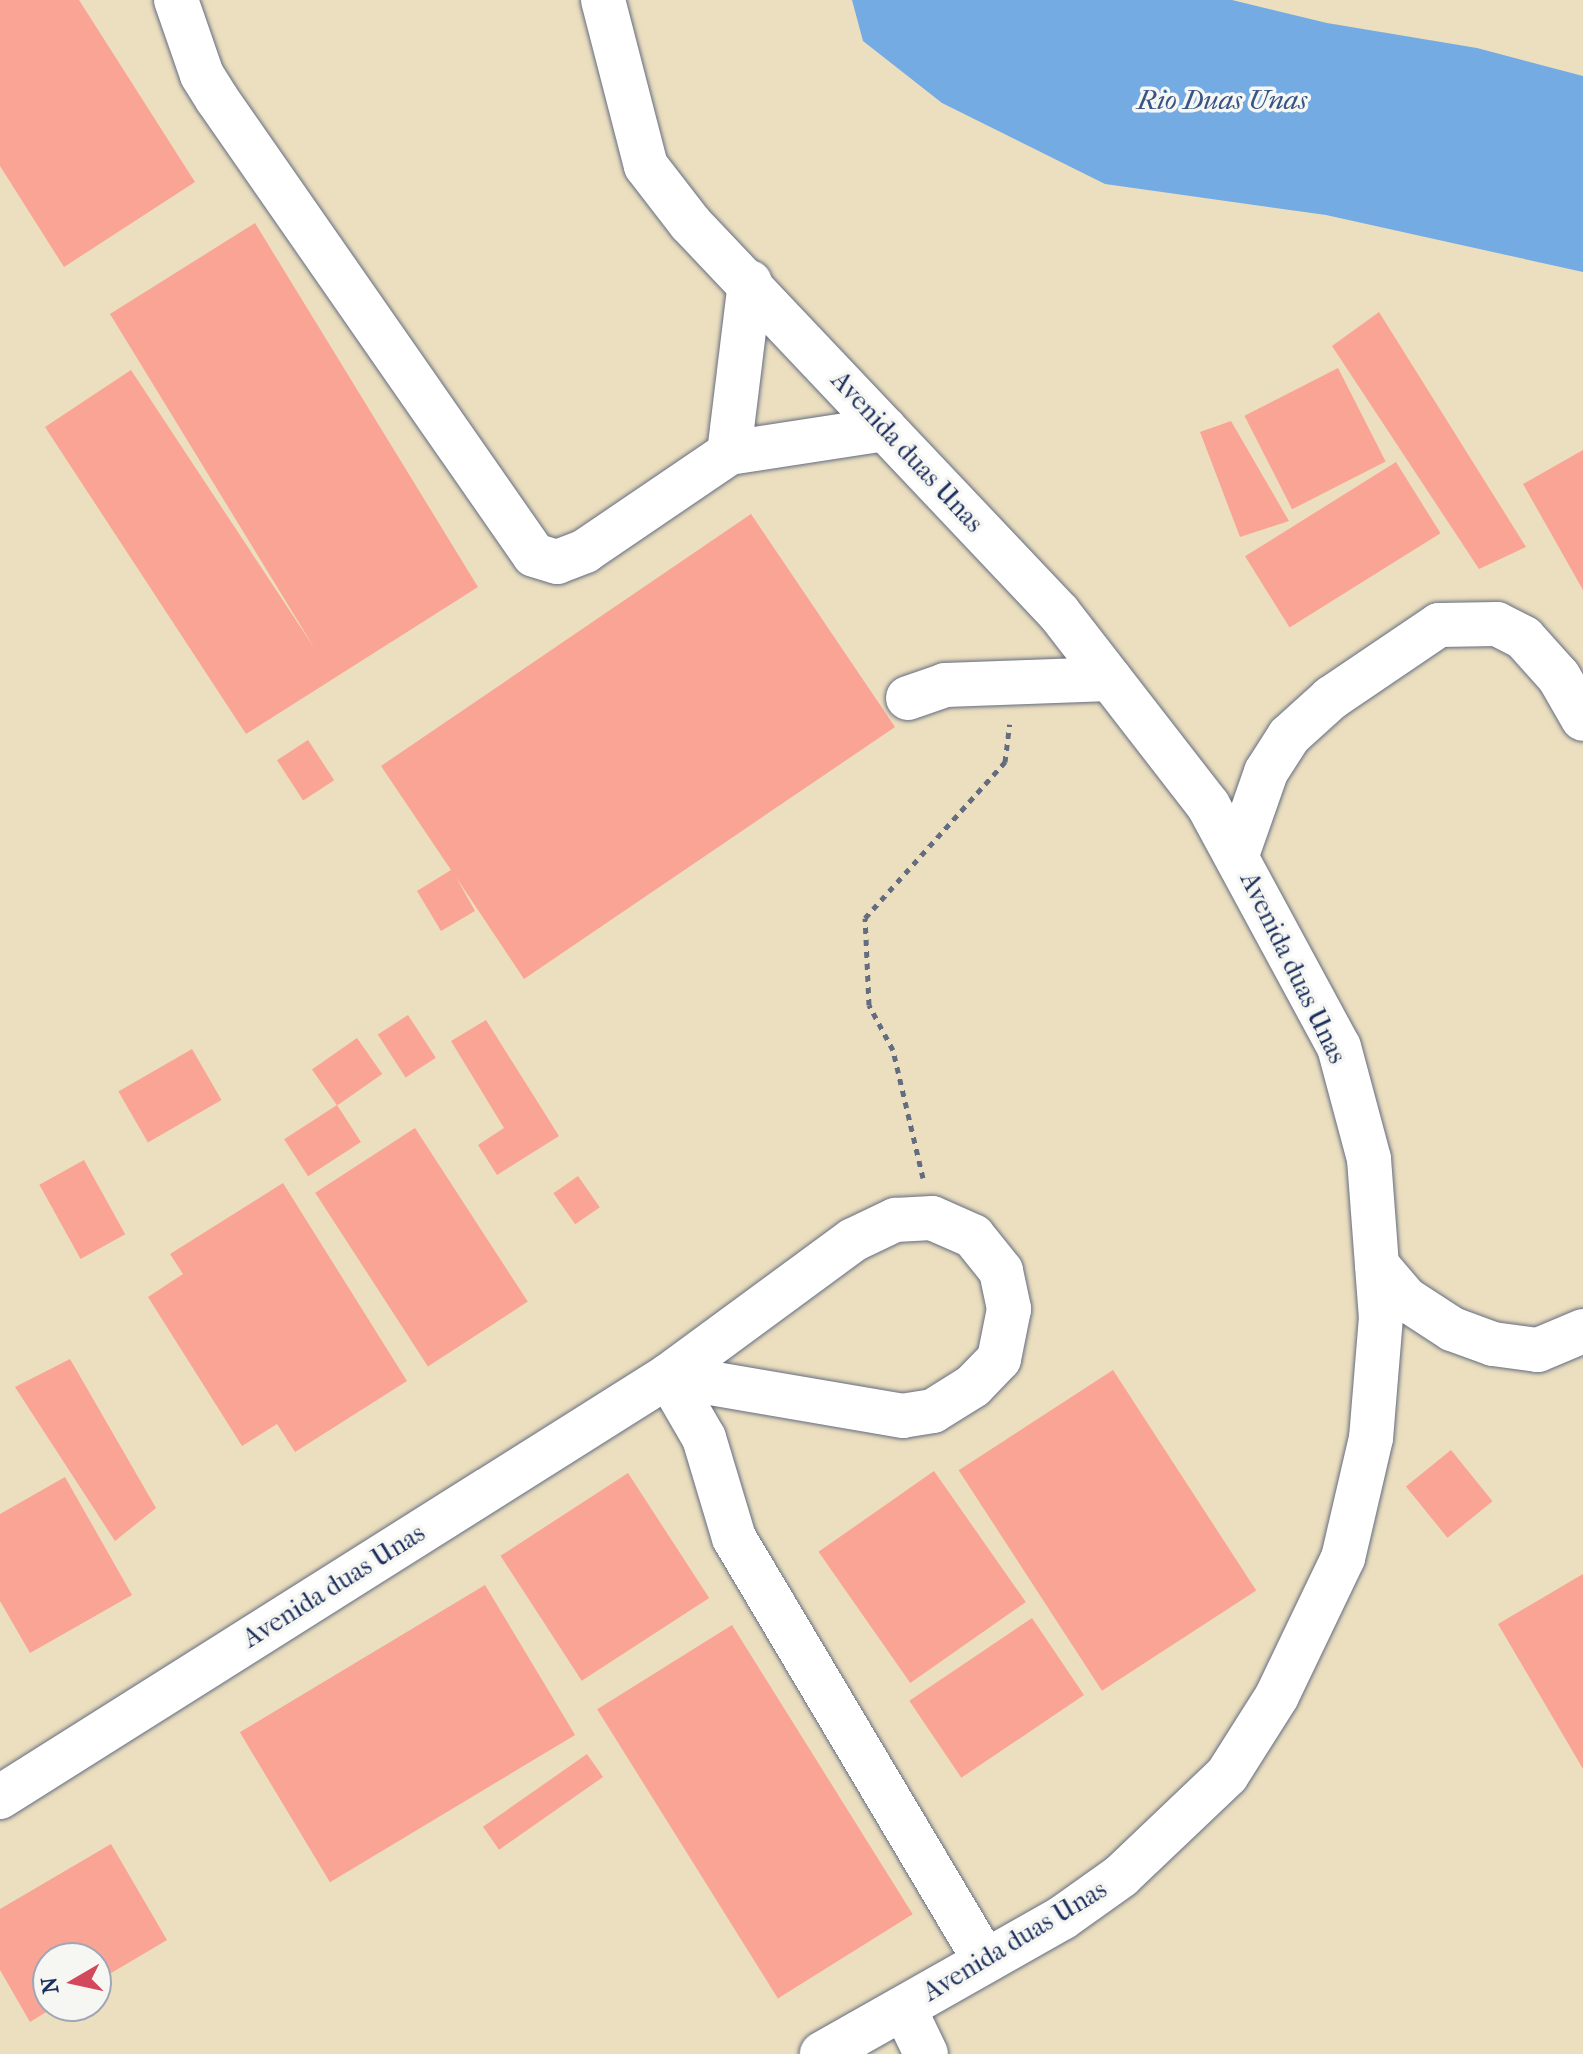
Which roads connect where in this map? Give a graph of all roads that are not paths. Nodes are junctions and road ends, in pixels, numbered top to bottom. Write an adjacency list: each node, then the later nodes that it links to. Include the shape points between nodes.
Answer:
1 (176, 0): 5 (street, via 202,75 217,99 534,555 557,562 585,551)
2 (603, 0): 3 (street, Avenida duas Unas, via 646,166 690,223)
3 (750, 282): 4 (street, Avenida duas Unas); 5 (street)
4 (885, 429): 5 (street); 6 (street, Avenida duas Unas, via 1059,613)
5 (729, 453)
6 (1110, 679): 7 (street, via 945,685); 9 (street, Avenida duas Unas, via 1208,805)
7 (908, 698)
8 (1583, 719): 9 (street, via 1559,677 1524,638 1497,624 1439,625 1331,698 1289,736 1266,772)
9 (1237, 855): 10 (street, Avenida duas Unas, via 1339,1047 1369,1159)
10 (1377, 1265): 11 (street, via 1406,1299 1452,1329 1493,1344 1538,1350); 14 (street, Avenida duas Unas, via 1381,1317 1371,1438 1343,1558 1277,1696 1227,1775 1168,1834 1062,1918)
11 (1583, 1331)
12 (668, 1376): 12 (street, Avenida duas Unas, via 853,1240 895,1220 932,1218 973,1236 1001,1271 1009,1309 999,1359 973,1386 933,1411 903,1416); 13 (street, Avenida duas Unas); 14 (street, via 704,1438 734,1538)
13 (0, 1797)
14 (985, 1961): 15 (street, Avenida duas Unas)
15 (904, 2008): 16 (street, Avenida duas Unas); 17 (street)
16 (822, 2054)
17 (926, 2054)

